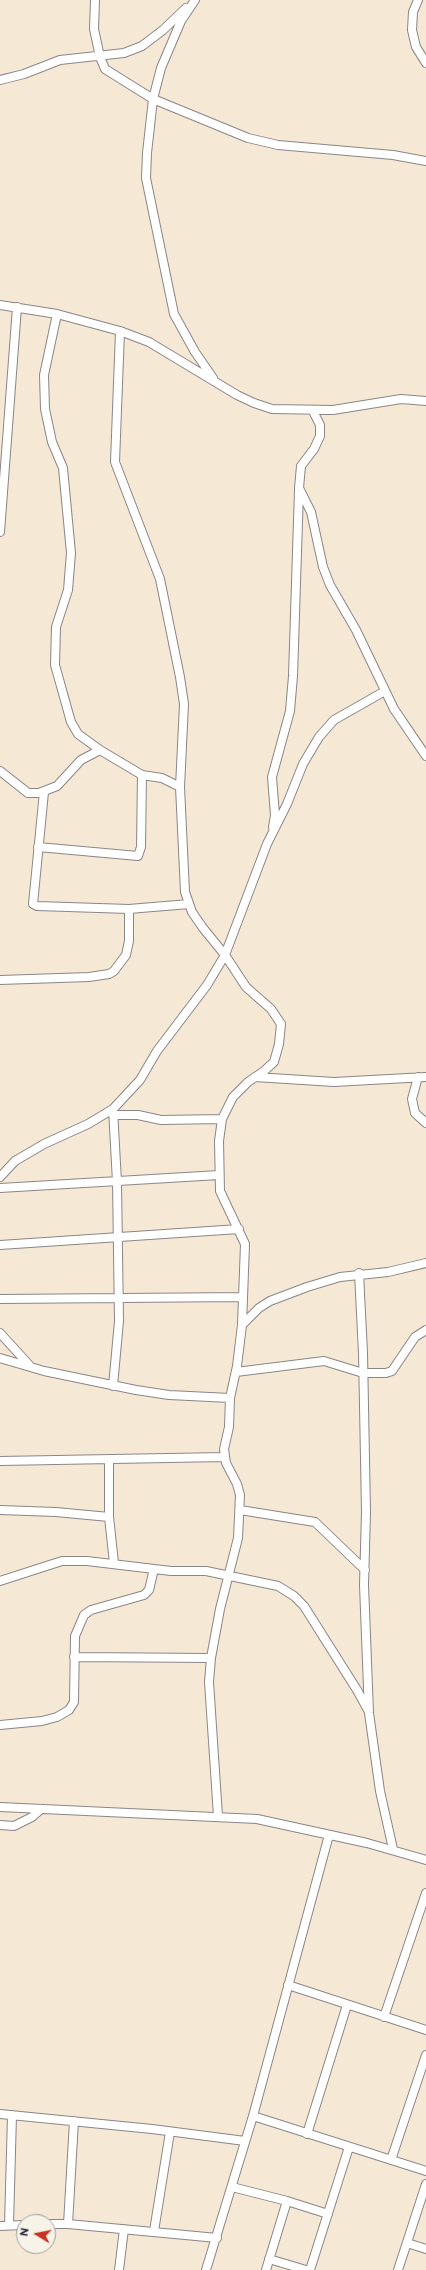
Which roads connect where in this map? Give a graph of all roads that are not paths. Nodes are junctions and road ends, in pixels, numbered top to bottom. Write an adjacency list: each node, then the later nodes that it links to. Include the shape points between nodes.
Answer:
1 (95, 0): 4 (street, via 94,28)
2 (195, 0): 4 (street, via 142,46 124,53); 7 (street, via 170,44)
3 (418, 0): 5 (street, via 413,12 412,30 416,47)
4 (100, 57): 6 (street, via 60,60); 7 (street, via 105,69)
5 (426, 63)
6 (0, 80)
7 (153, 99): 8 (street, via 248,138 278,145 393,155); 13 (street, via 146,178 156,234 174,314)
8 (426, 161)
9 (0, 305): 10 (street)
10 (17, 307): 11 (street); 17 (street)
11 (57, 314): 12 (street); 19 (street, via 44,375 45,409 52,442 63,468 71,553 68,590 56,627 55,665 74,729)
12 (120, 331): 13 (street, via 149,342); 23 (street, via 116,462 160,579 180,677 184,704)
13 (214, 380): 15 (street, via 254,403 272,409)
14 (426, 401): 15 (street, via 401,399)
15 (313, 411): 16 (street, via 320,425 320,436 301,466)
16 (299, 488): 18 (street, via 311,512 323,567 330,585 356,630); 25 (street, via 291,697 285,733 274,761 272,777 275,815)
17 (0, 532)
18 (385, 691): 20 (street, via 400,719); 25 (street, via 334,720 319,737 303,764)
19 (100, 750): 22 (street); 24 (street, via 81,760 57,786)
20 (426, 756)
21 (0, 771): 24 (street, via 28,793)
22 (142, 775): 23 (street, via 162,778); 26 (street, via 141,847 138,856)
23 (180, 787): 27 (street, via 185,892)
24 (44, 792): 26 (street)
25 (271, 836): 29 (street, via 252,879)
26 (38, 848): 28 (street, via 33,904)
27 (189, 904): 28 (street); 29 (street, via 203,928)
28 (129, 908): 30 (street, via 129,941 126,955 109,974)
29 (225, 955): 31 (street, via 246,987 271,1009 281,1024 280,1044 274,1062); 33 (street, via 207,984 157,1051 140,1080)
30 (0, 980)
31 (255, 1077): 32 (street, via 334,1082); 34 (street, via 233,1097)
32 (422, 1077): 35 (street, via 412,1099 414,1113)
33 (113, 1112): 34 (street, via 161,1120); 37 (street, via 44,1144 15,1161); 38 (street)
34 (222, 1119): 36 (street)
35 (426, 1123)
36 (219, 1175): 38 (street); 40 (street, via 224,1202)
37 (0, 1177)
38 (117, 1182): 39 (street); 41 (street)
39 (0, 1188)
40 (239, 1229): 41 (street); 46 (street, via 245,1244)
41 (118, 1237): 42 (street); 45 (street)
42 (0, 1245)
43 (426, 1263): 44 (street, via 388,1272)
44 (360, 1273): 48 (street, via 326,1281 270,1301 259,1308); 54 (street)
45 (119, 1297): 46 (street); 47 (street); 55 (street)
46 (243, 1297): 48 (street)
47 (0, 1299)
48 (242, 1326): 53 (street)
49 (426, 1330): 54 (street, via 415,1337 392,1371)
50 (0, 1333): 52 (street)
51 (0, 1358): 52 (street)
52 (32, 1367): 55 (street)
53 (236, 1372): 54 (street, via 324,1362); 56 (street)
54 (363, 1373): 65 (street)
55 (113, 1386): 56 (street, via 169,1395)
56 (230, 1398): 57 (street, via 229,1428)
57 (224, 1457): 58 (street); 61 (street, via 237,1484)
58 (109, 1459): 59 (street); 62 (street)
59 (0, 1461)
60 (0, 1510): 62 (street)
61 (240, 1510): 65 (street, via 314,1522); 66 (street, via 238,1538)
62 (109, 1517): 63 (street)
63 (114, 1563): 64 (street); 67 (street, via 62,1561)
64 (154, 1569): 66 (street, via 206,1571); 68 (street, via 149,1590 144,1595 91,1610 84,1615 75,1636)
65 (365, 1570): 70 (street)
66 (227, 1577): 69 (street); 70 (street, via 278,1586 294,1596 304,1606)
67 (0, 1581)
68 (74, 1657): 69 (street); 71 (street, via 74,1702 69,1710 42,1721)
69 (211, 1658): 74 (street, via 209,1682)
70 (369, 1713): 77 (street, via 380,1791)
71 (0, 1725)
72 (0, 1807): 73 (street)
73 (42, 1809): 74 (street); 75 (street, via 14,1826)
74 (218, 1816): 76 (street, via 257,1818)
75 (0, 1825)
76 (329, 1835): 77 (street); 80 (street)
77 (392, 1849): 78 (street)
78 (426, 1860)
79 (426, 1893): 82 (street)
80 (288, 1985): 81 (street); 87 (street)
81 (347, 2005): 82 (street); 90 (street)
82 (384, 2017): 83 (street)
83 (426, 2030)
84 (426, 2055): 93 (street)
85 (0, 2114): 86 (street)
86 (12, 2115): 88 (street); 101 (street)
87 (253, 2116): 90 (street); 91 (street)
88 (74, 2121): 89 (street); 100 (street)
89 (170, 2132): 91 (street); 105 (street)
90 (307, 2134): 92 (street)
91 (244, 2141): 96 (street)
92 (349, 2147): 93 (street); 98 (street)
93 (391, 2160): 94 (street)
94 (426, 2171)
95 (426, 2184): 107 (street)
96 (232, 2188): 97 (street); 106 (street)
97 (287, 2201): 98 (street); 109 (street)
98 (328, 2214): 114 (street)
99 (56, 2224): 100 (street)
100 (68, 2224): 104 (street)
101 (9, 2225): 102 (street); 103 (street)
102 (16, 2225)
103 (0, 2226)
104 (124, 2229): 105 (street); 110 (street)
105 (154, 2231): 106 (street)
106 (217, 2238): 111 (street)
107 (407, 2243): 108 (street); 115 (street)
108 (426, 2249)
109 (269, 2259): 112 (street); 113 (street)
110 (119, 2270)
111 (206, 2270)
112 (266, 2270)
113 (306, 2270)
114 (310, 2270)
115 (398, 2270)

